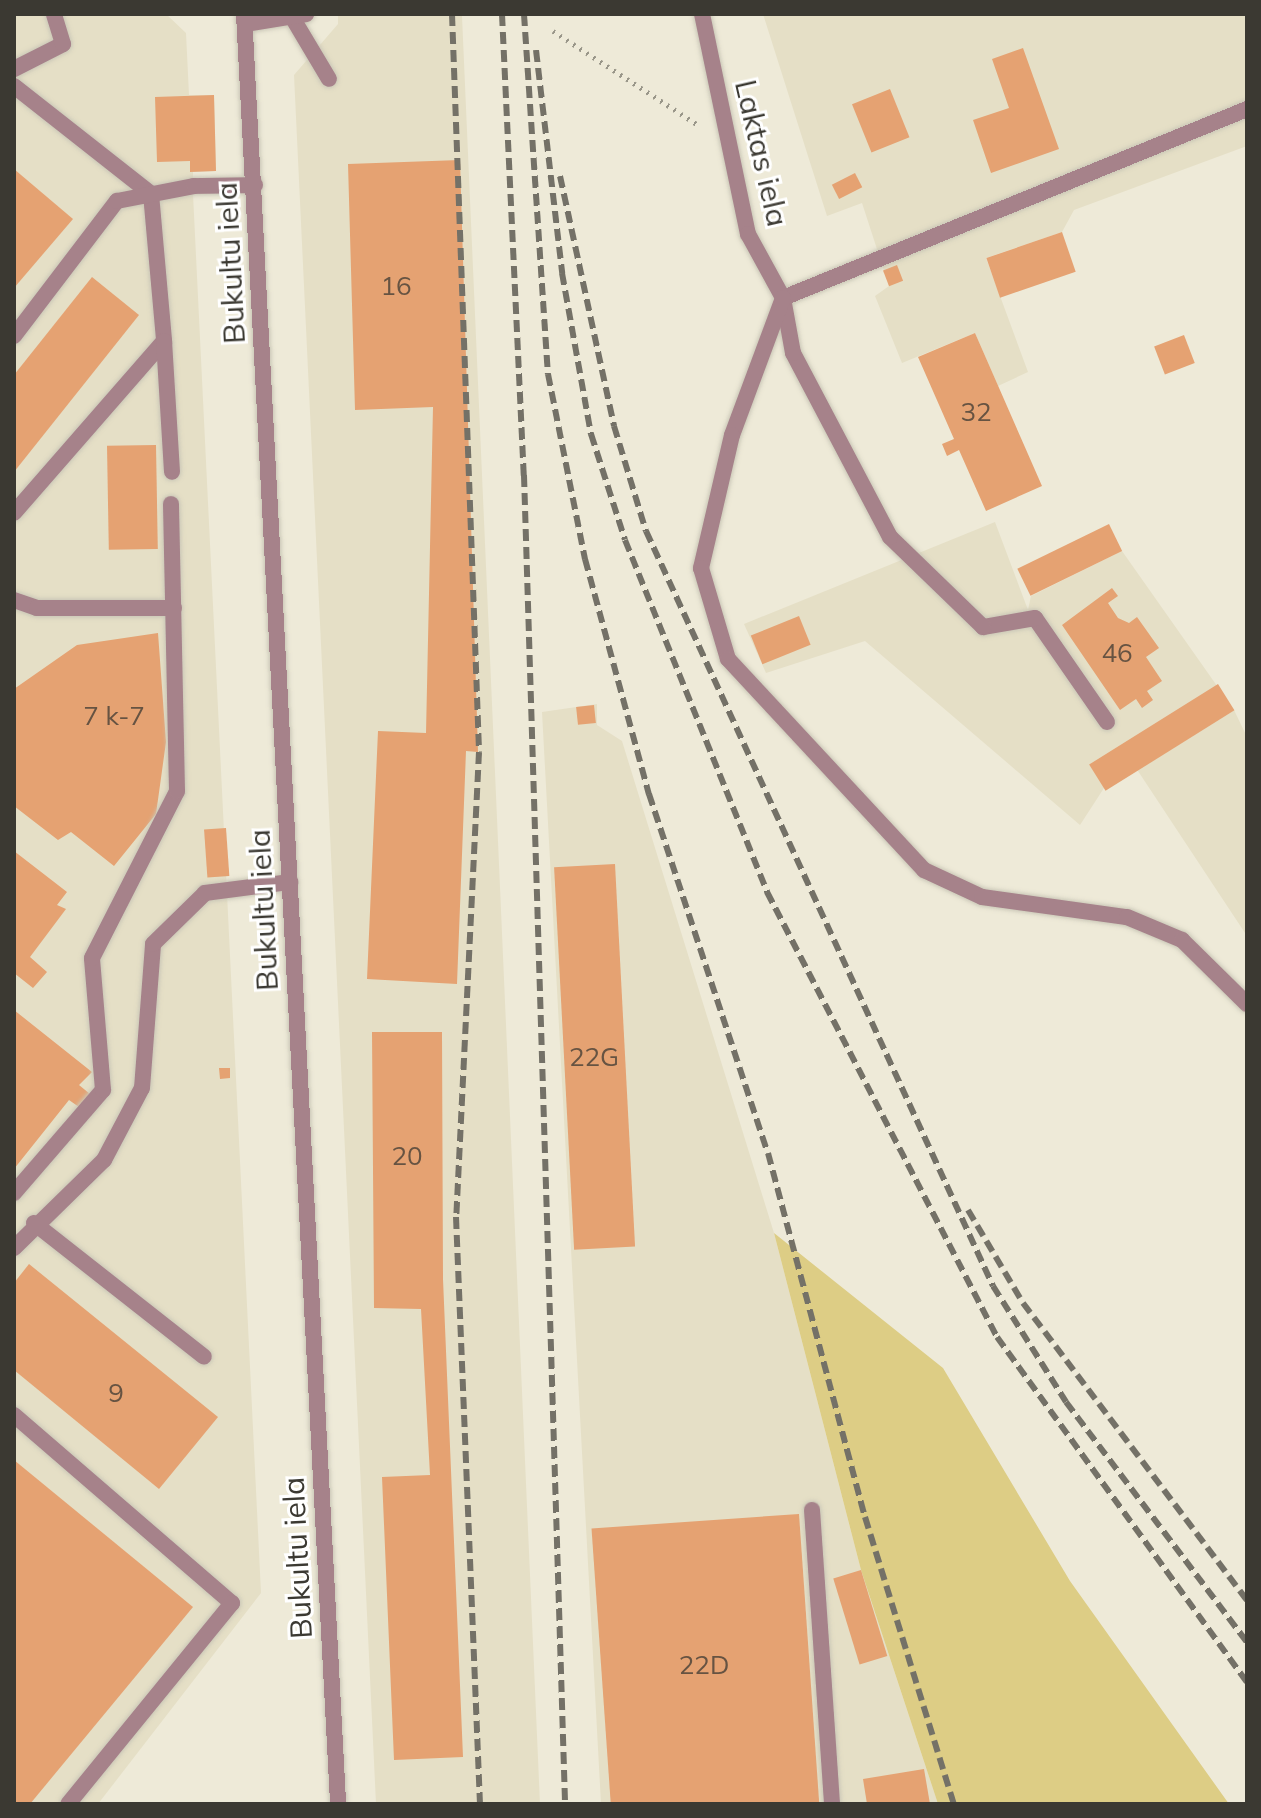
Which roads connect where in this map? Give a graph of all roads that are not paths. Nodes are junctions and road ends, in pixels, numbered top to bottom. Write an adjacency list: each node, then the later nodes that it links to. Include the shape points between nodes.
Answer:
1 (54, 14): 5 (street, via 63,44)
2 (702, 14): 11 (street, Laktas iela, via 748,234)
3 (299, 16): 4 (street); 6 (street)
4 (245, 19): 9 (street, Bukultu iela)
5 (14, 69)
6 (329, 79)
7 (14, 86): 10 (street)
8 (1247, 109): 11 (street)
9 (255, 185): 10 (street); 20 (street, Bukultu iela)
10 (151, 194): 12 (street, via 117,201); 13 (street)
11 (783, 298): 19 (street, Laktas iela, via 793,353 890,537 983,627 1035,618); 21 (street, via 732,435 701,568 728,659 924,870 982,897 1141,923 1182,940)
12 (14, 336)
13 (164, 341): 14 (street); 16 (street)
14 (172, 472)
15 (171, 504): 18 (street)
16 (14, 513)
17 (14, 600): 18 (street, via 37,608)
18 (174, 608): 22 (street, via 177,791 92,958 103,1090)
19 (1107, 722)
20 (290, 882): 23 (street, via 205,893 153,944 142,1088 104,1160); 29 (street, Bukultu iela)
21 (1247, 1004)
22 (14, 1193)
23 (34, 1223): 24 (street); 25 (street)
24 (14, 1248)
25 (204, 1357)
26 (14, 1415): 28 (street, via 232,1603)
27 (812, 1510): 30 (street)
28 (68, 1804)
29 (338, 1804)
30 (832, 1804)

